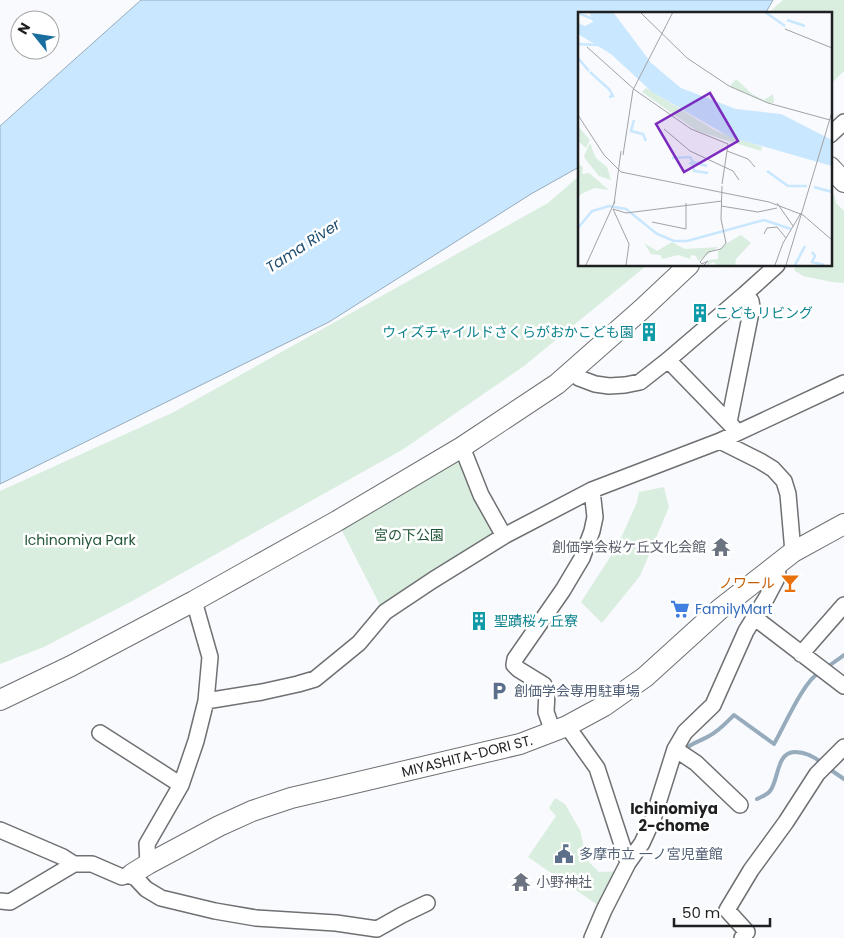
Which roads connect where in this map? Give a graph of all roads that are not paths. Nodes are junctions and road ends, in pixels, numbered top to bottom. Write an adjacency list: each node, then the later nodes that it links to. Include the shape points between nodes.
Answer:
1 (844, 122): 2 (street)
2 (832, 133)
3 (832, 169): 4 (street)
4 (844, 182)
5 (688, 266): 9 (street)
6 (776, 266): 7 (street)
7 (745, 294): 8 (street); 11 (street, via 752,307)
8 (668, 360): 9 (street, via 640,382 625,385 595,384 579,378); 11 (street)
9 (572, 370): 13 (street, via 557,384)
10 (844, 383): 11 (street)
11 (733, 427): 12 (street)
12 (720, 441): 14 (street); 17 (street, via 760,460 784,481)
13 (462, 447): 16 (street, via 481,495); 19 (street)
14 (592, 490): 16 (street); 26 (street, via 595,516 582,558 514,665 544,685 546,712)
15 (844, 524): 17 (street, MIYASHITA-DORI ST.)
16 (504, 536): 25 (street, via 385,612 359,643 315,679)
17 (793, 552): 18 (street, MIYASHITA-DORI ST.)
18 (777, 564): 21 (street, via 778,576); 26 (street, MIYASHITA-DORI ST., via 720,609 644,677 604,706)
19 (194, 601): 24 (street); 25 (street, via 210,657)
20 (844, 605): 22 (street)
21 (755, 618): 22 (street); 29 (street, via 712,705 685,732)
22 (801, 654): 23 (street)
23 (844, 686)
24 (0, 700)
25 (206, 701): 30 (street)
26 (560, 729): 33 (street, via 597,768); 35 (street, MIYASHITA-DORI ST., via 520,744 292,798 252,811)
27 (100, 733): 30 (street)
28 (844, 747): 40 (street, via 817,774 727,910 747,932)
29 (680, 752): 31 (street); 33 (street, via 642,843)
30 (181, 785): 35 (street, via 147,844)
31 (740, 805)
32 (0, 830): 34 (street)
33 (628, 863): 39 (street)
34 (74, 864): 35 (street, via 92,864 122,877); 36 (street, via 10,902)
35 (140, 869): 38 (street, via 146,889 161,898 256,918 336,923)
36 (0, 900)
37 (427, 903): 38 (street, via 402,914)
38 (377, 933)
39 (592, 938)
40 (742, 938)

